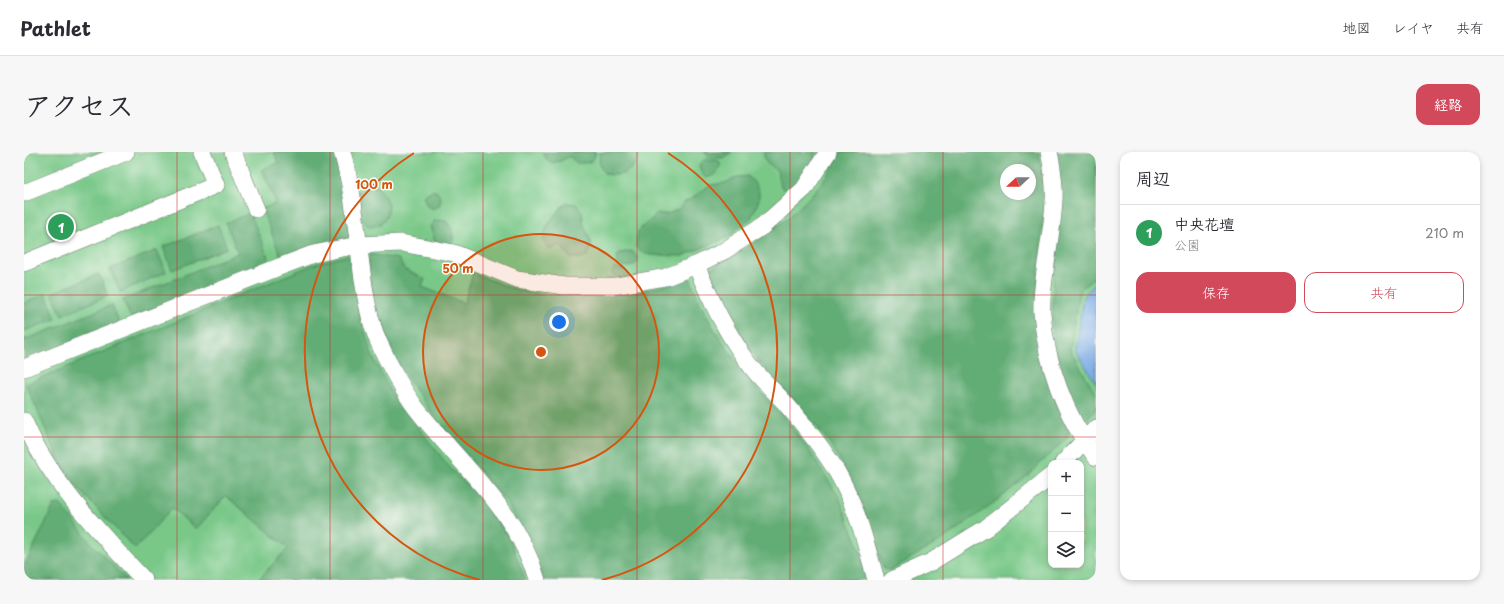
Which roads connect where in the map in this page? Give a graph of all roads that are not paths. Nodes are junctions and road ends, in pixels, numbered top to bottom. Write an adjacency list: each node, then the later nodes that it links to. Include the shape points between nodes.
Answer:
1 (126, 152): 7 (street)
2 (202, 152): 10 (street, via 216,185)
3 (233, 152): 8 (street)
4 (342, 152): 9 (street, via 351,190)
5 (828, 152): 11 (street, via 804,189 763,226)
6 (1049, 152): 15 (street, via 1055,200 1042,311 1047,350 1054,374 1074,424)
7 (24, 193)
8 (256, 209)
9 (358, 245): 11 (street, via 401,244 454,253 517,279 564,286 615,286 666,277); 12 (street, via 299,259); 20 (street, via 368,312 379,344 416,407 497,502 514,527)
10 (24, 263)
11 (696, 265): 21 (street, via 728,333 752,367 813,436 837,472 854,507)
12 (24, 368)
13 (24, 421): 19 (street, via 63,488)
14 (1096, 428): 15 (street)
15 (1084, 440): 16 (street); 17 (street)
16 (1096, 456)
17 (1066, 460)
18 (1048, 478): 22 (street, via 986,528 931,562)
19 (144, 580)
20 (537, 580)
21 (876, 580)
22 (892, 580)

